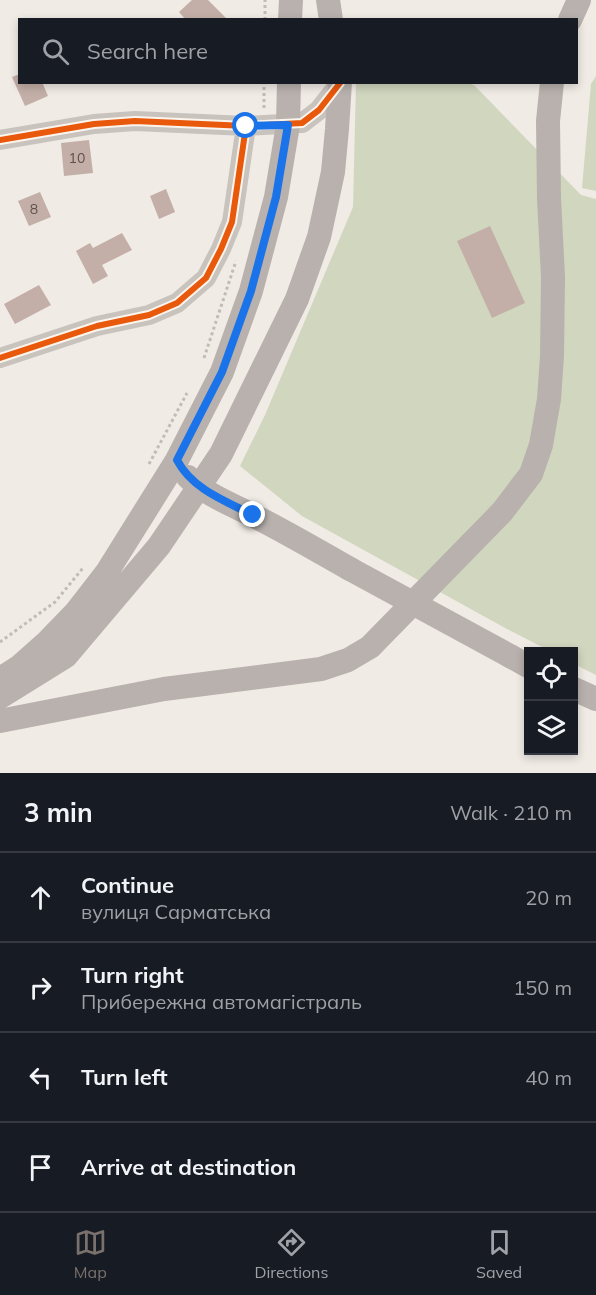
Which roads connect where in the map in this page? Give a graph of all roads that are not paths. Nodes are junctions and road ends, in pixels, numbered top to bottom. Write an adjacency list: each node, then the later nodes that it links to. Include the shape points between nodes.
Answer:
1 (291, 0): 4 (main road)
2 (328, 0): 5 (main road)
3 (579, 0): 6 (main road)
4 (290, 18)
5 (332, 18)
6 (571, 18)
7 (289, 84): 11 (main road)
8 (339, 84): 11 (street, via 309,119)
9 (340, 84): 16 (main road, via 333,172 316,246 297,299 221,454)
10 (552, 84): 22 (main road, via 548,121 553,277 549,399 531,474 502,512 370,647 348,660 321,669 164,689)
11 (288, 125): 12 (street); 15 (main road, via 276,197 251,291 222,372)
12 (246, 126): 13 (street, via 94,123); 14 (street, via 232,222 206,278 177,303 149,315 97,326)
13 (0, 140)
14 (0, 358)
15 (177, 460): 16 (main road); 18 (main road, via 107,573 76,612 46,643)
16 (200, 486): 17 (main road, bridge); 20 (main road, via 159,546 66,656)
17 (519, 661)
18 (0, 680)
19 (578, 691): 21 (main road)
20 (0, 697)
21 (596, 699)
22 (0, 721)

